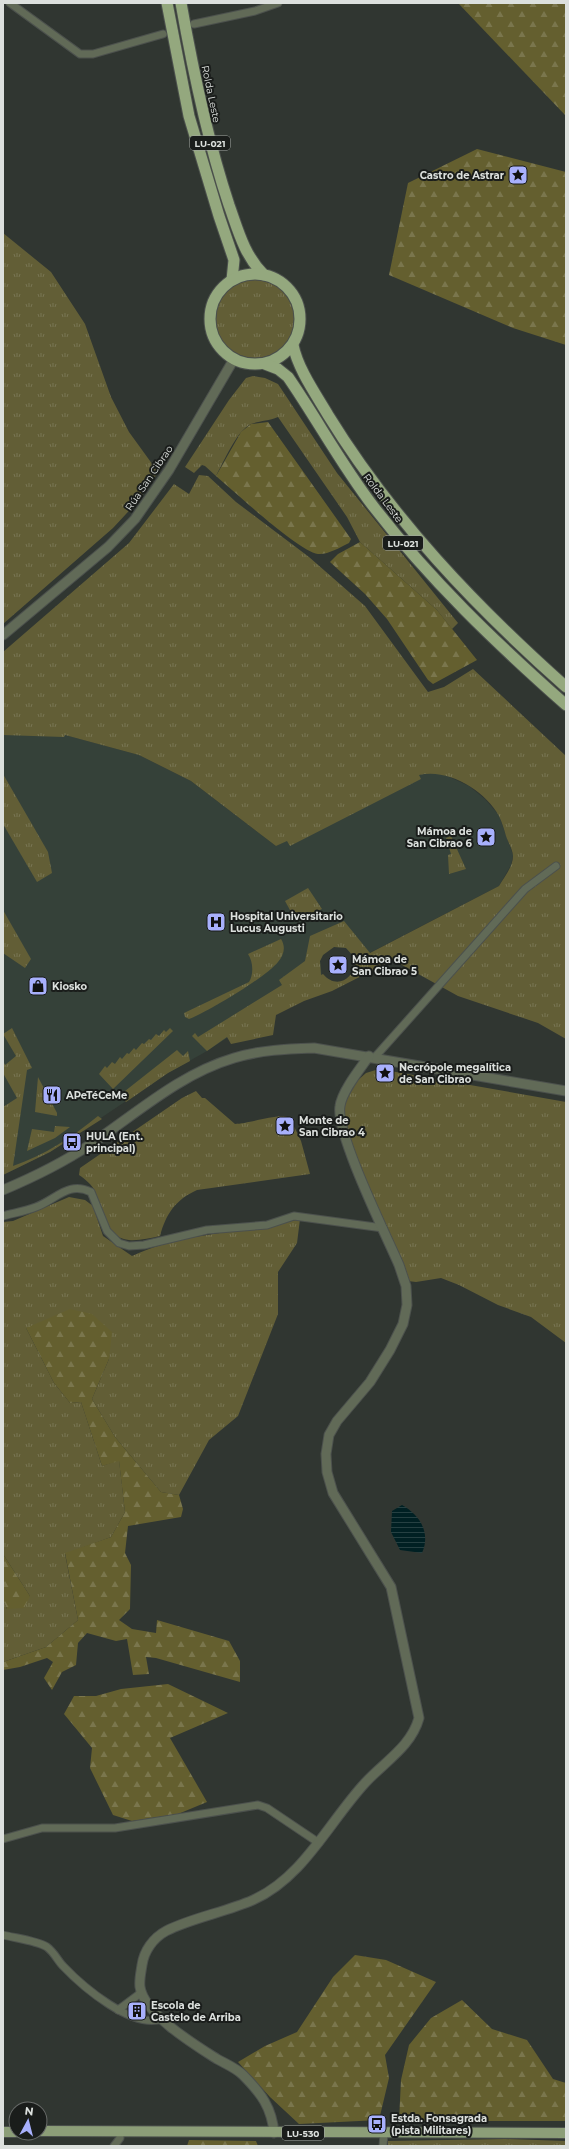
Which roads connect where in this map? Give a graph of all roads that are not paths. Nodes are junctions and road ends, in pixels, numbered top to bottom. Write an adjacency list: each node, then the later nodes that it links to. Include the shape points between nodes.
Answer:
1 (10, 3): 6 (street, via 80,54 93,54)
2 (167, 3): 8 (highway, LU-021, via 189,116 218,216 234,260)
3 (181, 3): 7 (highway, Rolda Leste / LU-021, via 204,120 224,189 246,252)
4 (278, 3): 5 (street, via 255,11)
5 (194, 24)
6 (163, 34)
7 (264, 275): 8 (highway, Rolda Leste / LU-021, via 253,274); 9 (highway, Rolda Leste / LU-021, via 287,286 300,308 299,333)
8 (232, 280): 10 (highway, Rolda Leste / LU-021, via 221,289 214,300 210,320 215,340)
9 (293, 345): 11 (highway, Rolda Leste / LU-021, via 276,360); 13 (highway, Rolda Leste / LU-021, via 300,365 333,423 396,512 478,605)
10 (234, 360): 11 (highway, Rolda Leste / LU-021, via 249,364); 12 (street, Rúa San Cibrao, via 169,470 135,519 108,547)
11 (265, 364): 14 (highway, Rolda Leste / LU-021, via 288,376 355,481 427,571 490,636)
12 (3, 635)
13 (566, 687)
14 (566, 705)
15 (556, 866): 16 (street, via 524,889)
16 (372, 1056): 17 (street); 18 (street, via 314,1048 284,1049 233,1058 188,1078 90,1145 44,1172); 20 (street, via 340,1104 339,1118)
17 (566, 1091)
18 (3, 1190)
19 (3, 1216): 20 (street, via 37,1207 68,1190 80,1187 91,1192 107,1231 119,1243 129,1246 144,1245 207,1230 267,1225 294,1216)
20 (383, 1228): 22 (street, via 406,1286 404,1324 370,1382 329,1435 327,1472 333,1493 391,1587 419,1718 407,1742 364,1784)
21 (3, 1839): 22 (street, via 42,1828 115,1828 258,1805 267,1808)
22 (318, 1843): 24 (street, via 282,1882 262,1896 232,1909 165,1931 144,1957 140,1987)
23 (3, 1935): 25 (street, via 48,1948 63,1966)
24 (142, 1992): 25 (street); 26 (street, via 148,2004)
25 (118, 2010): 26 (street, via 148,2021)
26 (162, 2019): 29 (street, via 242,2074 258,2091 273,2116)
27 (48, 2131): 28 (main road, LU-530)
28 (120, 2132): 29 (main road, LU-530); 32 (street, via 120,2138)
29 (274, 2133): 30 (main road, LU-530)
30 (384, 2133): 31 (main road, LU-530); 33 (street)
31 (566, 2133)
32 (114, 2146)
33 (383, 2146)

